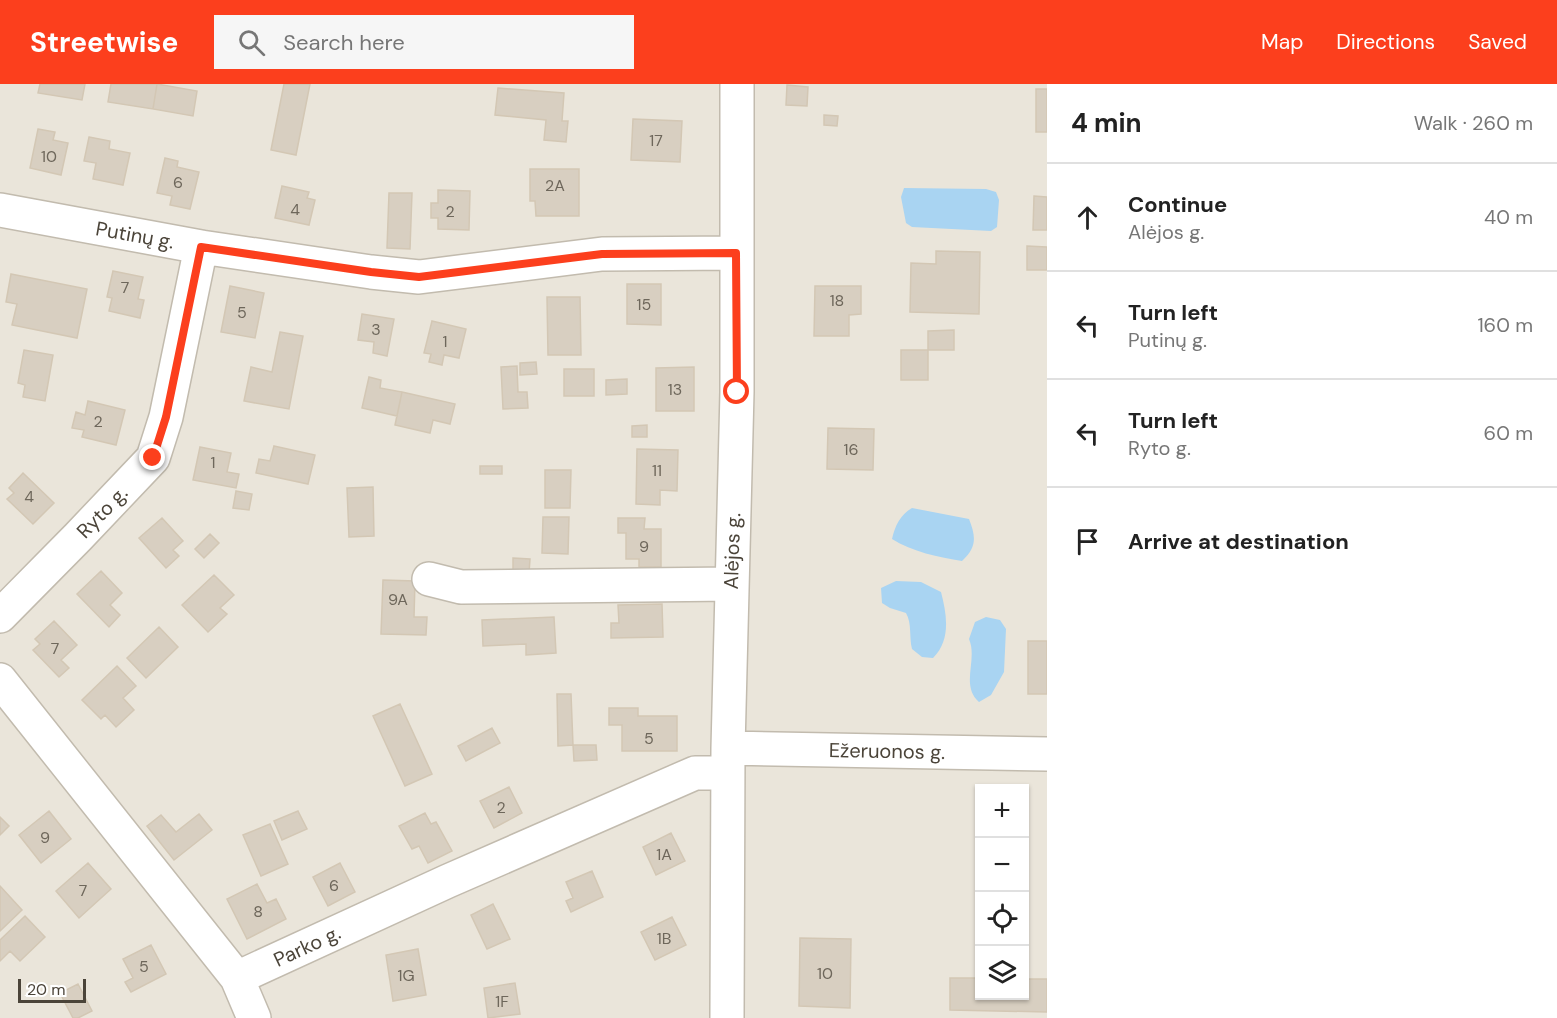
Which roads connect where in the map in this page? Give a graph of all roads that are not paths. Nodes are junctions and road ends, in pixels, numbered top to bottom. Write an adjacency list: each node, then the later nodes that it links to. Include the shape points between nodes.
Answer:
1 (738, 84): 4 (street, Alėjos g.)
2 (0, 210): 3 (street, Putinų g.)
3 (201, 247): 4 (street, Putinų g., via 419,277 602,254); 7 (street, Ryto g., via 166,417 153,458)
4 (736, 253): 6 (street, Alėjos g., via 737,392)
5 (429, 579): 6 (street, via 461,587)
6 (731, 584): 10 (street, Alėjos g.)
7 (0, 616)
8 (0, 680): 11 (street)
9 (1047, 754): 10 (street, Ežeruonos g.)
10 (728, 760): 11 (street, Parko g., via 459,876); 13 (street, Alėjos g.)
11 (237, 978): 12 (street)
12 (254, 1018)
13 (727, 1018)

